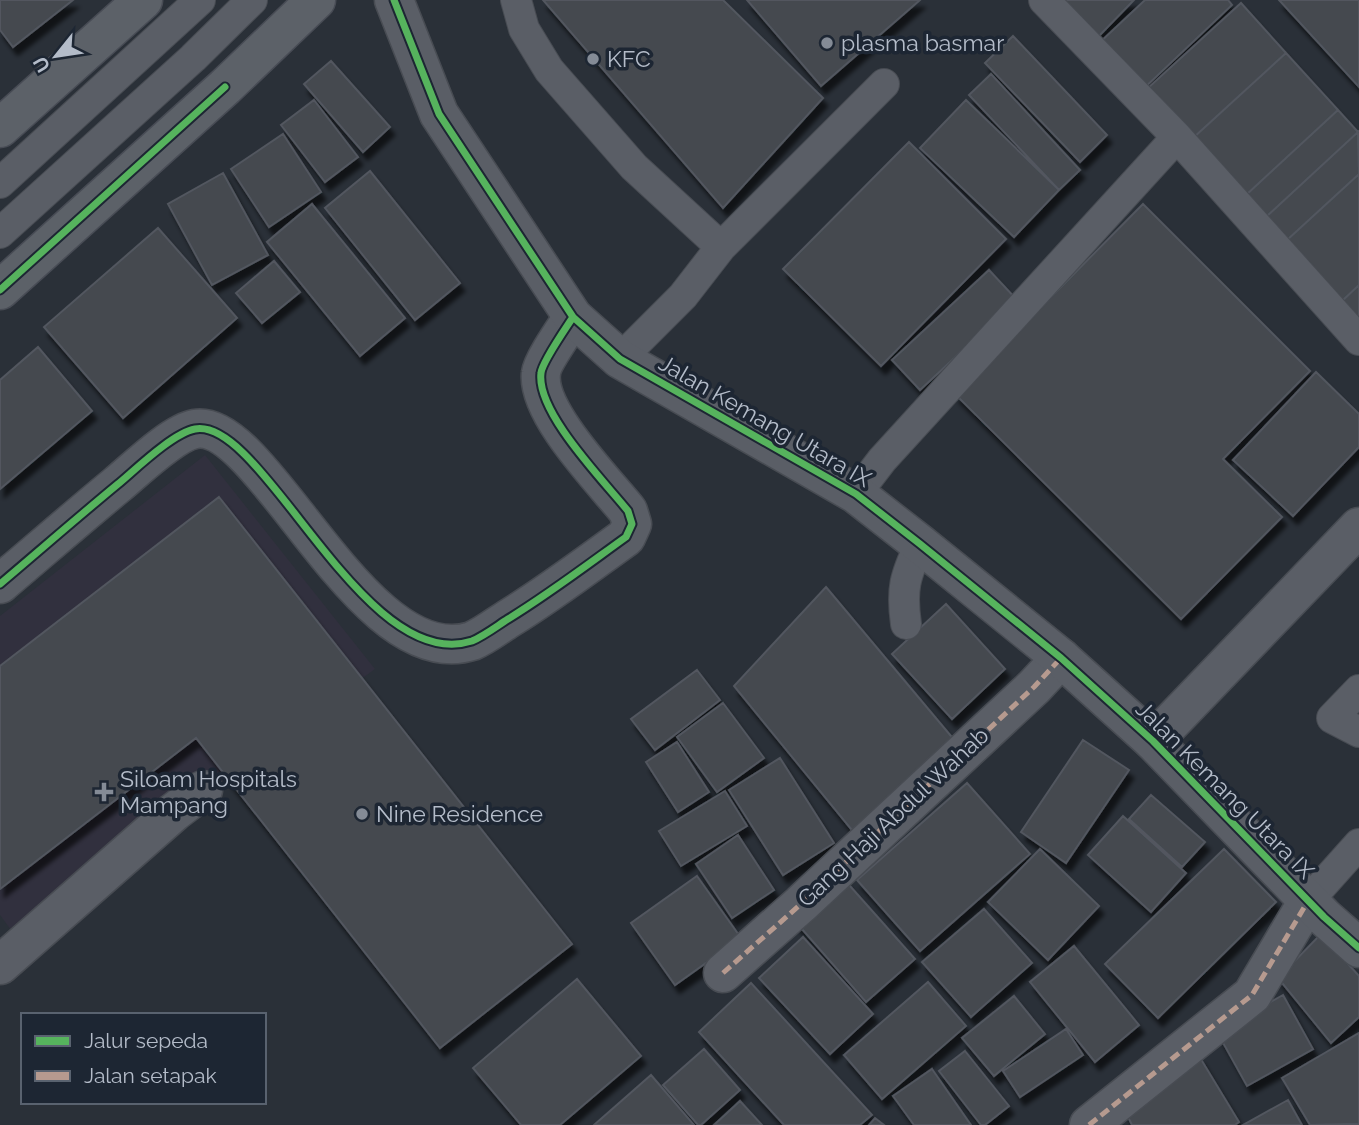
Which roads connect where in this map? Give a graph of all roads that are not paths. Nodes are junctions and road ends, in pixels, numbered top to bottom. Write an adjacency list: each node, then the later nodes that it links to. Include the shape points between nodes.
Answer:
1 (143, 0): 9 (main road)
2 (200, 0): 11 (lane)
3 (252, 0): 12 (lane)
4 (316, 0): 14 (main road)
5 (394, 0): 15 (street, Jalan Kemang Utara IX, via 439,114)
6 (516, 0): 13 (lane, via 524,29 550,70 634,167)
7 (1044, 0): 10 (lane)
8 (884, 84): 13 (lane)
9 (0, 128)
10 (1177, 137): 16 (lane); 18 (lane)
11 (0, 183)
12 (0, 233)
13 (721, 247): 17 (lane, via 683,296)
14 (0, 290)
15 (573, 317): 17 (street, Jalan Kemang Utara IX); 21 (street, via 541,371 543,398 552,417 628,511 632,524 626,537 473,640 436,643 416,636 379,611 253,464 222,434 197,428 152,455)
16 (1359, 340)
17 (621, 359): 18 (street, Jalan Kemang Utara IX)
18 (856, 494): 20 (street, Jalan Kemang Utara IX)
19 (1359, 527): 26 (street)
20 (920, 544): 22 (lane, via 902,597); 23 (street, Jalan Kemang Utara IX)
21 (0, 584)
22 (906, 624)
23 (1061, 658): 26 (street, Jalan Kemang Utara IX); 32 (street, Gang Haji Abdul Wahab)
24 (1359, 690): 25 (lane, via 1332,718)
25 (1359, 732)
26 (1153, 741): 29 (street, Jalan Kemang Utara IX)
27 (203, 790): 31 (street)
28 (1359, 844): 29 (lane)
29 (1308, 901): 30 (street, Jalan Kemang Utara IX); 33 (street, via 1252,995)
30 (1353, 931)
31 (0, 965)
32 (723, 973)
33 (1088, 1125)

